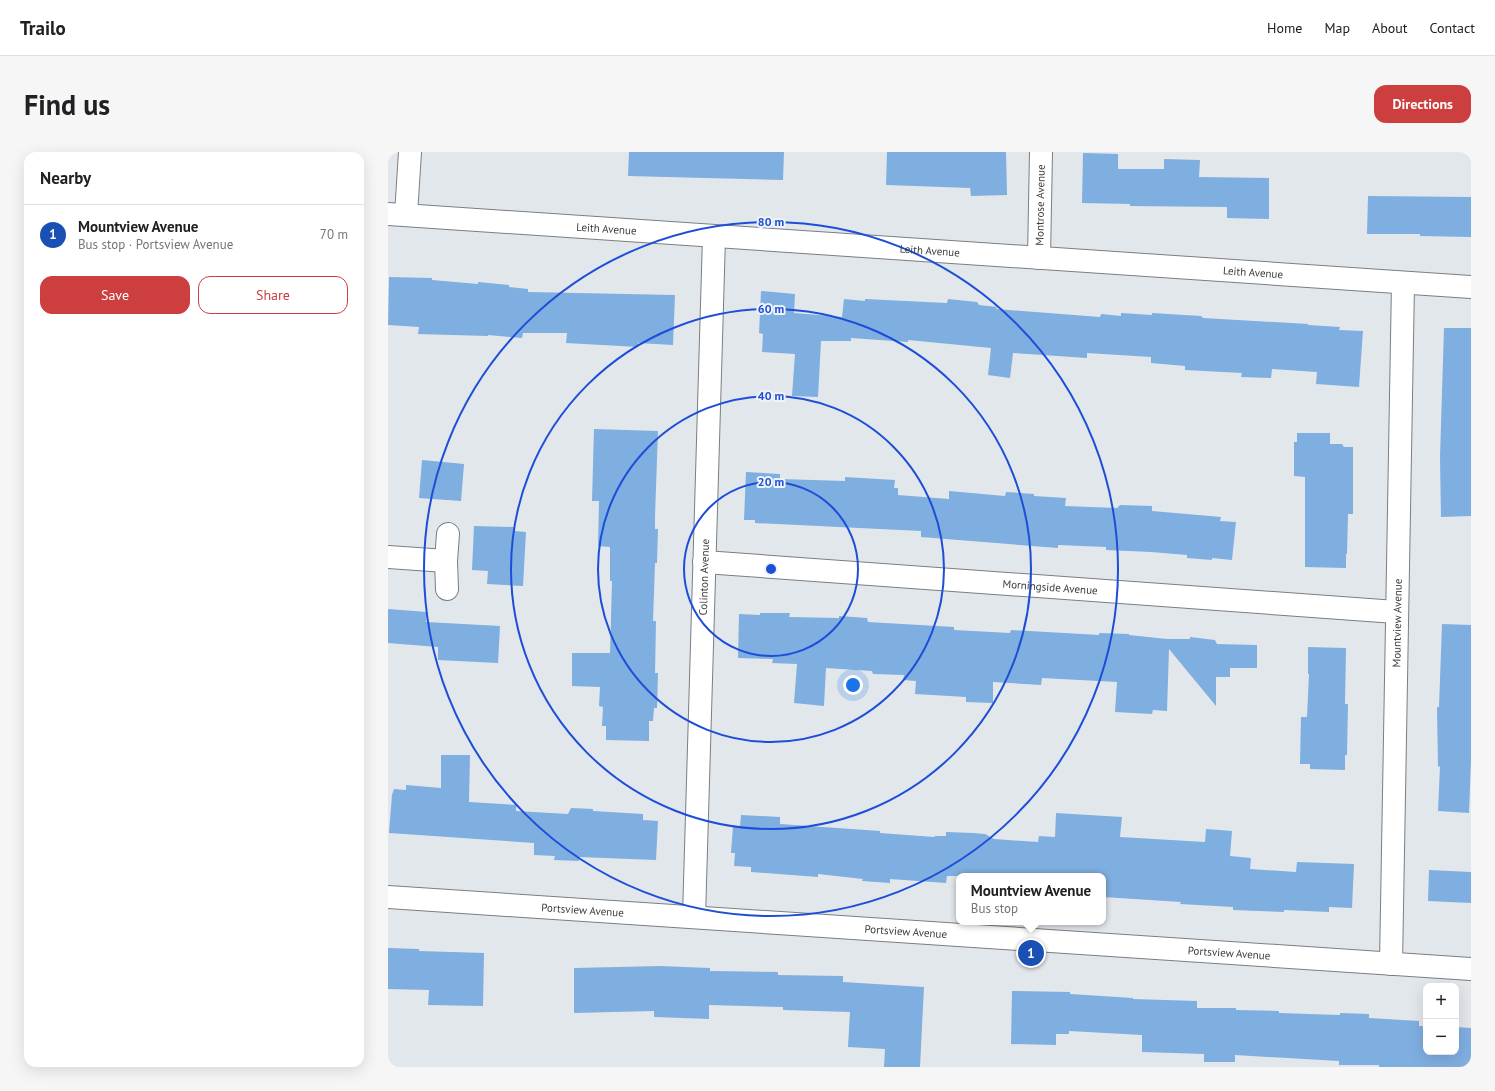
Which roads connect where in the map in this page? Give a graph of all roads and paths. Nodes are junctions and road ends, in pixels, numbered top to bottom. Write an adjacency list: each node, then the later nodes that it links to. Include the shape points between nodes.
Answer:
1 (410, 152): 3 (street)
2 (1041, 152): 5 (street, Montrose Avenue)
3 (397, 215): 4 (street, Leith Avenue)
4 (714, 237): 5 (street, Leith Avenue); 11 (street, Colinton Avenue)
5 (1039, 258): 6 (street, Leith Avenue)
6 (1403, 283): 7 (street, Leith Avenue); 13 (street, Mountview Avenue)
7 (1471, 286)
8 (448, 534): 10 (street)
9 (388, 557): 10 (street)
10 (446, 560): 12 (street)
11 (704, 562): 13 (street, Morningside Avenue); 15 (street, Colinton Avenue)
12 (446, 589)
13 (1396, 612): 16 (street, Mountview Avenue)
14 (388, 897): 15 (street, Portsview Avenue)
15 (694, 916): 16 (street, Portsview Avenue)
16 (1391, 964): 17 (street, Portsview Avenue)
17 (1471, 969)

